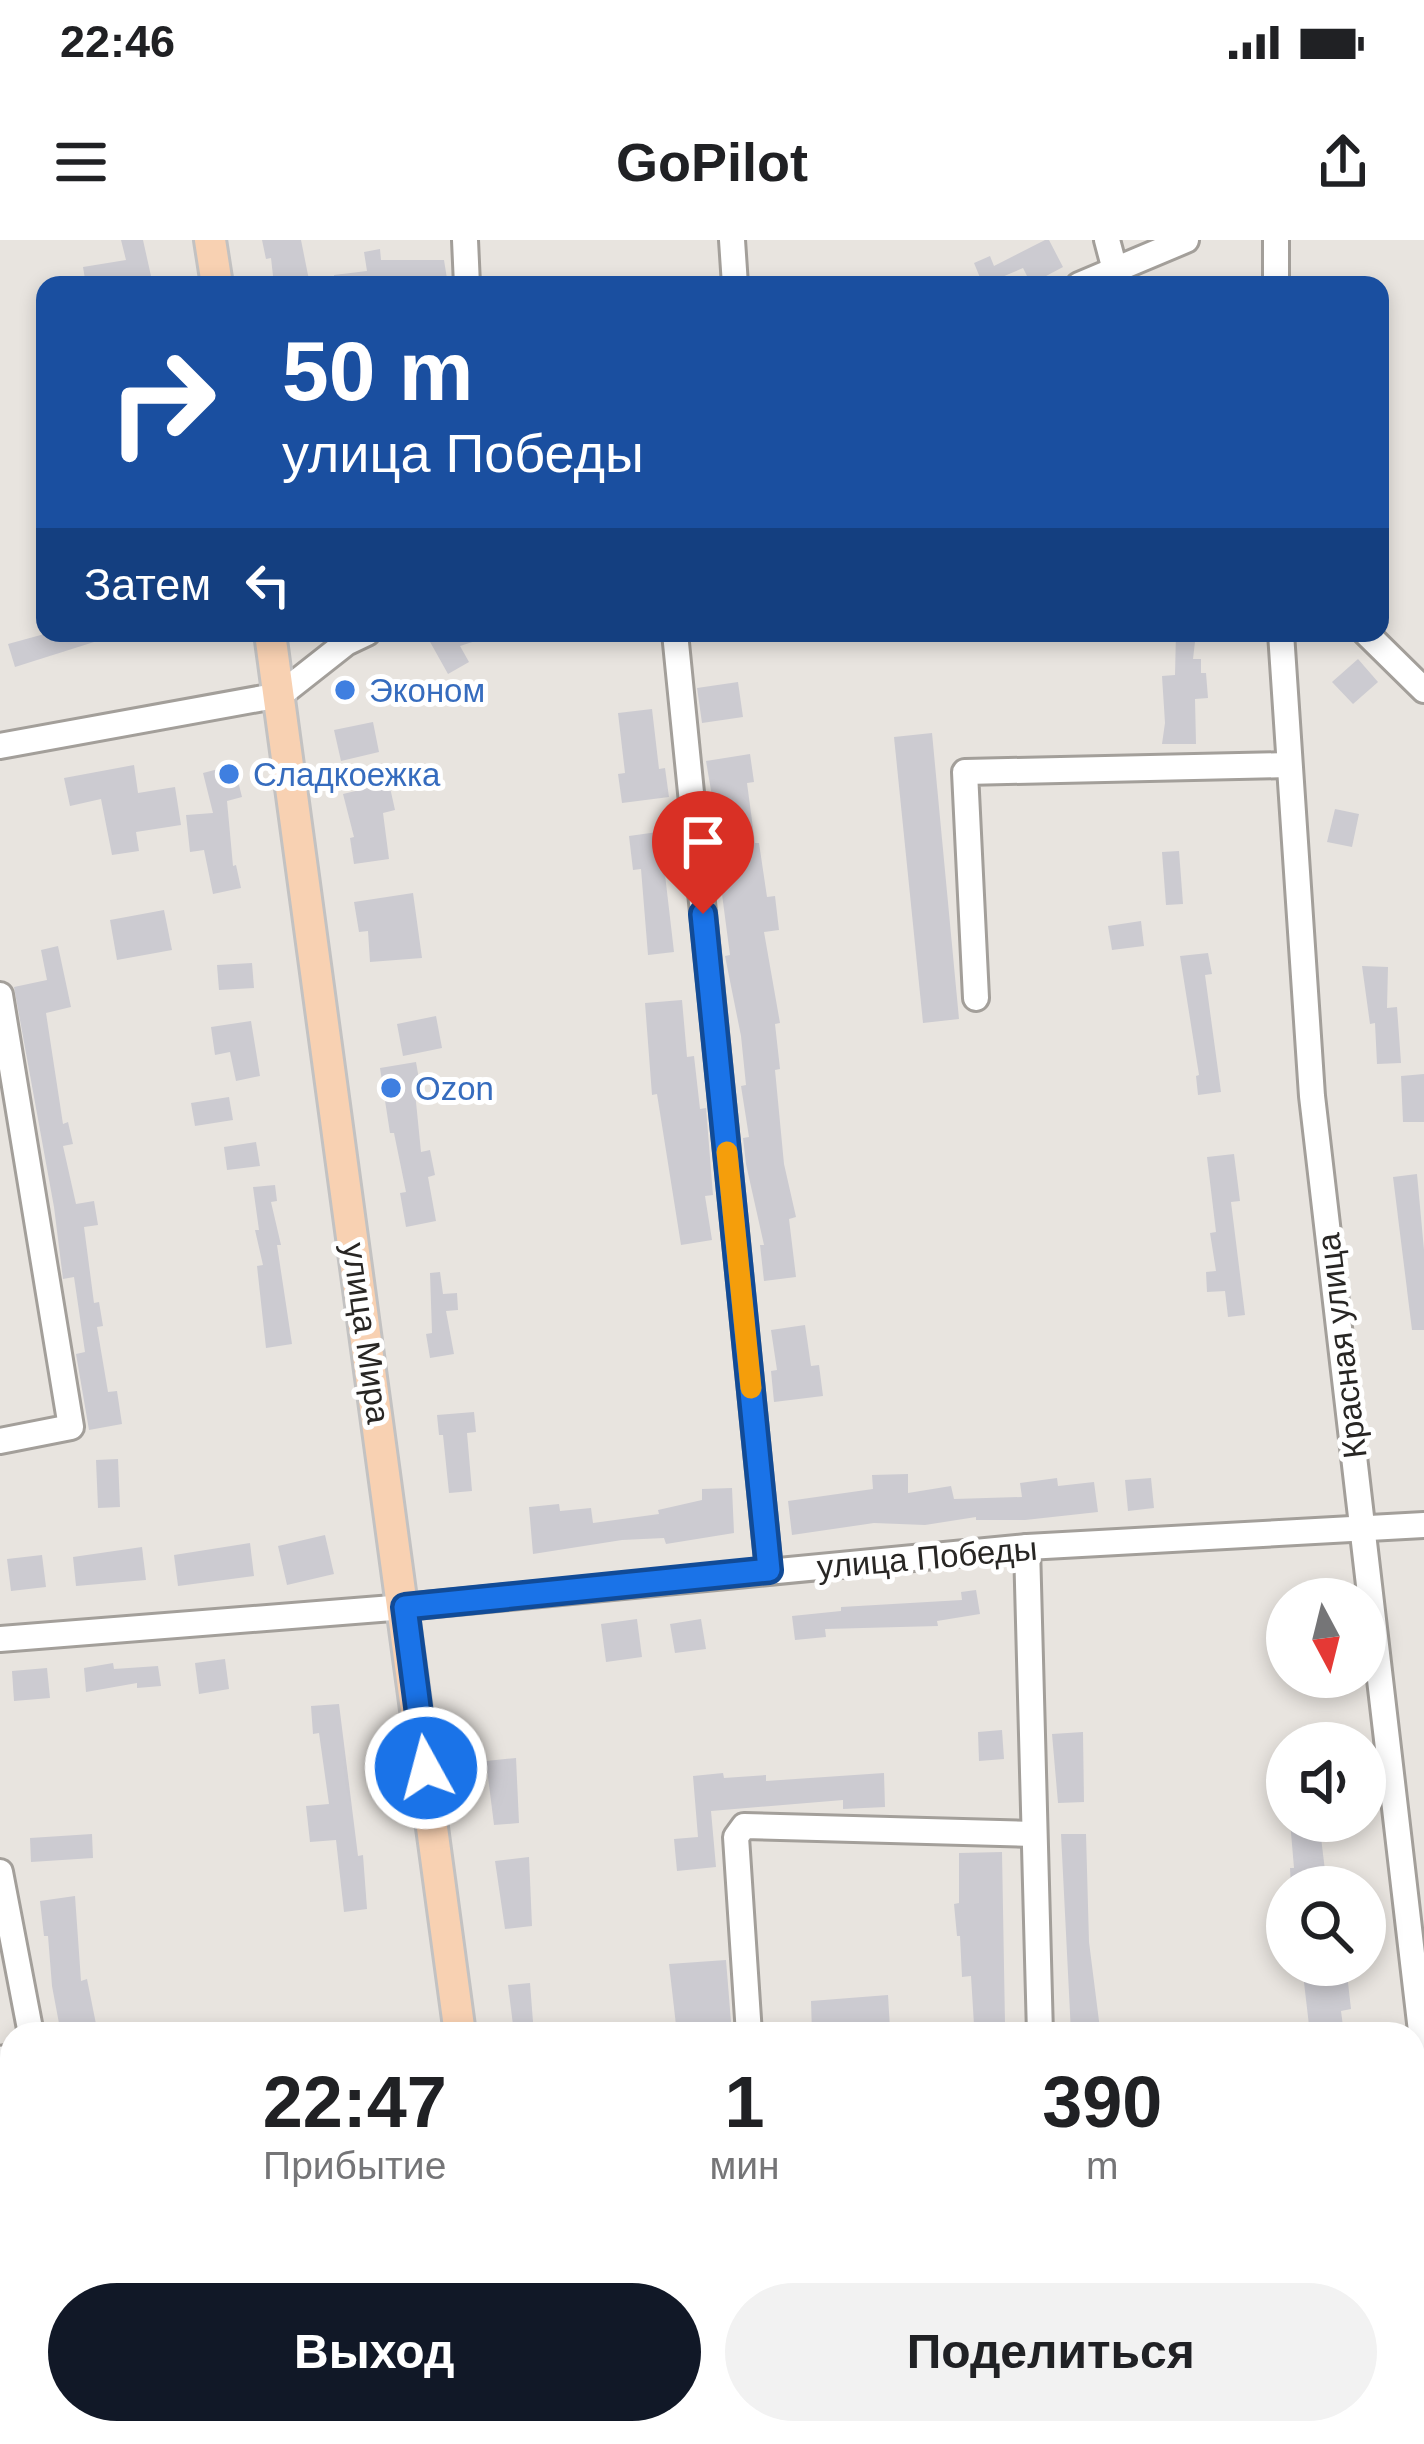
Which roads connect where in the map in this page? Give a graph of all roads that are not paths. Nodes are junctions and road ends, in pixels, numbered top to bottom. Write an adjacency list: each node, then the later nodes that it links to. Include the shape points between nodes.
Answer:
1 (210, 240): 8 (main road)
2 (465, 240): 9 (street)
3 (731, 240): 10 (street)
4 (1107, 240): 7 (street)
5 (1186, 240): 7 (street)
6 (1276, 240): 12 (street)
7 (1115, 270): 11 (street)
8 (216, 276)
9 (467, 276)
10 (734, 276)
11 (1101, 276)
12 (1276, 276)
13 (271, 642): 19 (main road, улица Мира)
14 (348, 642): 19 (street)
15 (676, 642): 28 (street)
16 (1281, 642): 21 (street, Красная улица)
17 (1375, 642): 18 (street)
18 (1424, 690)
19 (280, 695): 20 (street); 29 (main road, улица Мира)
20 (0, 746)
21 (1288, 765): 23 (street, via 965,772); 26 (street, Красная улица, via 1312,1096)
22 (0, 995): 24 (street, via 71,1426)
23 (976, 998)
24 (0, 1441)
25 (1424, 1525): 26 (street, улица Победы)
26 (1363, 1527): 27 (street, улица Победы); 37 (street, Красная улица)
27 (1027, 1547): 28 (street, улица Победы); 31 (street)
28 (769, 1570): 29 (street, улица Победы)
29 (405, 1607): 30 (street, улица Победы); 34 (main road, улица Мира)
30 (0, 1639)
31 (1033, 1834): 35 (street, via 744,1826 736,1838); 36 (street)
32 (0, 1872): 33 (street)
33 (29, 2022)
34 (458, 2022)
35 (748, 2022)
36 (1040, 2022)
37 (1420, 2022)

